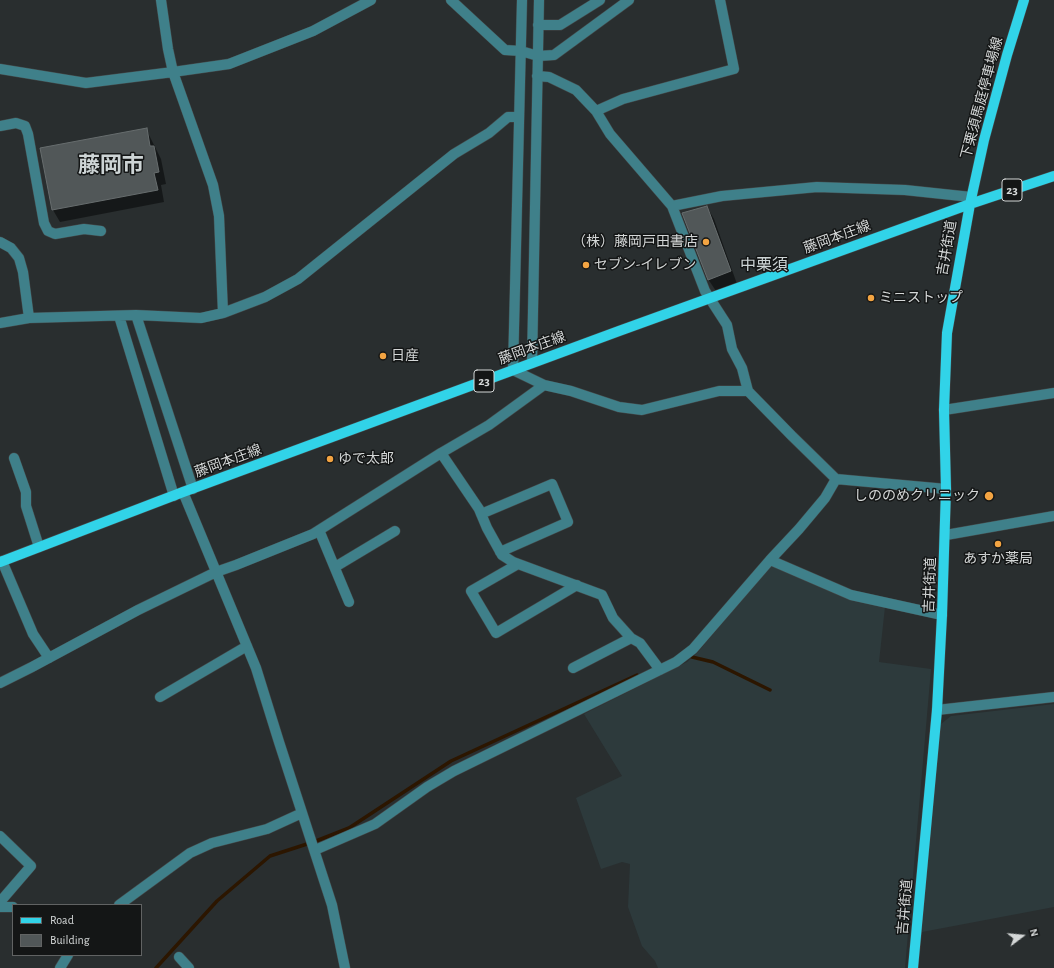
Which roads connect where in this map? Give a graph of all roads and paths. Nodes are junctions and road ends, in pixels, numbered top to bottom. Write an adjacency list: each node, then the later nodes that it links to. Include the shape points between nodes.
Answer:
1 (162, 0): 14 (street)
2 (371, 0): 14 (street, via 313,31 229,64)
3 (451, 0): 11 (street, via 505,50)
4 (522, 0): 11 (street)
5 (539, 0): 10 (street)
6 (600, 0): 10 (street, via 560,24)
7 (629, 0): 12 (street, via 554,55)
8 (720, 0): 16 (street, via 734,70 623,99)
9 (1024, 0): 20 (main road, 下栗須馬庭停車場線, via 984,140)
10 (538, 25): 12 (street)
11 (521, 51): 12 (street); 17 (street)
12 (538, 56): 15 (street)
13 (0, 69): 14 (street, via 86,83)
14 (173, 72): 25 (street, via 213,185 219,216)
15 (538, 76): 16 (street, via 549,77 576,90); 30 (street)
16 (596, 111): 21 (street, via 610,134)
17 (519, 117): 25 (street, via 508,117 489,133 454,154 298,279 265,297); 31 (street)
18 (0, 126): 22 (street, via 16,123 24,126 28,134 44,223 48,231 55,234 84,229)
19 (1054, 176): 20 (main road, 藤岡本庄線 / 23)
20 (970, 200): 21 (street, via 905,190 817,187 722,196); 24 (main road, 藤岡本庄線 / 23); 35 (main road, 吉井街道, via 947,333)
21 (672, 206): 24 (street)
22 (101, 231)
23 (0, 242): 28 (street, via 11,248 19,258)
24 (709, 298): 30 (main road, 藤岡本庄線 / 23); 33 (street, via 727,325 732,349 742,368)
25 (223, 313): 26 (street, via 202,318)
26 (136, 315): 27 (street); 40 (street)
27 (119, 316): 28 (street); 40 (street)
28 (29, 318): 29 (street)
29 (0, 323)
30 (532, 363): 31 (main road, 藤岡本庄線 / 23)
31 (514, 370): 32 (street); 40 (main road, 藤岡本庄線 / 23)
32 (544, 385): 33 (street, via 642,410 719,391); 36 (street, via 489,425)
33 (748, 391): 38 (street)
34 (1054, 393): 35 (street)
35 (944, 410): 39 (main road, 吉井街道)
36 (441, 453): 41 (street); 43 (street)
37 (14, 458): 46 (street)
38 (836, 479): 39 (street); 48 (street, via 800,529)
39 (946, 489): 45 (main road, 吉井街道)
40 (183, 493): 46 (main road, 藤岡本庄線 / 23); 52 (street)
41 (482, 514): 47 (street, via 486,528); 47 (street, via 552,484 568,522)
42 (1054, 516): 45 (street)
43 (319, 530): 51 (street); 52 (street)
44 (395, 531): 51 (street)
45 (946, 535): 55 (main road, 吉井街道)
46 (40, 547): 49 (main road, 藤岡本庄線 / 23)
47 (500, 552): 50 (street)
48 (770, 560): 55 (street, via 851,595); 60 (street, via 693,649)
49 (1, 561): 58 (street, via 33,634)
50 (518, 564): 53 (street); 53 (street, via 471,591 496,633)
51 (335, 567): 54 (street)
52 (216, 572): 57 (street); 58 (street)
53 (577, 585): 56 (street, via 602,595 613,618)
54 (349, 602)
55 (942, 615): 64 (main road, 吉井街道)
56 (631, 638): 59 (street); 60 (street, via 640,643)
57 (247, 646): 62 (street); 65 (street)
58 (49, 658): 61 (street)
59 (573, 668)
60 (660, 670): 67 (street, via 454,771 375,824)
61 (0, 683)
62 (160, 697)
63 (1054, 698): 64 (street)
64 (937, 710): 77 (main road, 吉井街道)
65 (302, 813): 67 (street); 69 (street, via 267,829 212,843 190,854)
66 (0, 836): 68 (street, via 32,866)
67 (315, 850): 76 (street, via 332,905)
68 (0, 902)
69 (119, 904)
70 (0, 907): 71 (street)
71 (12, 907)
72 (67, 956): 74 (street)
73 (179, 957): 75 (street)
74 (60, 968)
75 (189, 968)
76 (345, 968)
77 (913, 968)

